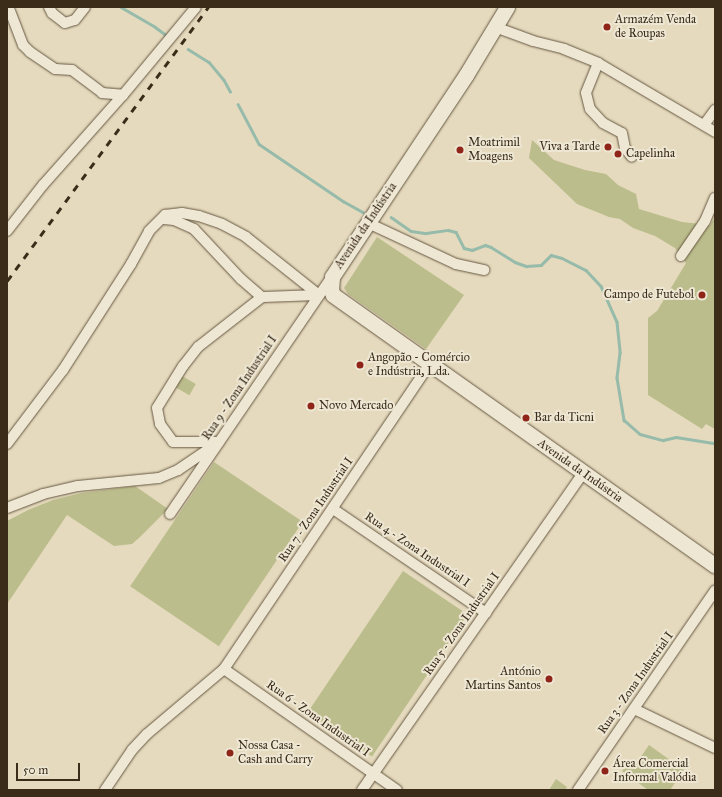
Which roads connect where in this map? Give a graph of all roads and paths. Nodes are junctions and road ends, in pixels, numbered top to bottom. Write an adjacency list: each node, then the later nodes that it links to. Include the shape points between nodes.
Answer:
1 (49, 7): 2 (street, via 52,13 65,23 75,20)
2 (85, 7)
3 (196, 7): 8 (street)
4 (507, 7): 6 (street, Avenida da Indústria)
5 (10, 11): 8 (street, via 23,45 30,52 55,69 72,70 102,94)
6 (495, 27): 7 (street); 15 (street, Avenida da Indústria)
7 (598, 63): 10 (street); 12 (street, via 586,93 590,109 604,123 622,133 625,148)
8 (123, 96): 16 (street, via 43,185)
9 (715, 110): 10 (street)
10 (704, 125): 11 (street)
11 (715, 132)
12 (632, 157)
13 (715, 198): 17 (street, via 705,221)
14 (161, 218): 20 (street, via 182,213 222,224 246,237); 21 (street, via 174,220 194,229 241,279); 24 (street, via 149,231 131,264 63,370)
15 (368, 223): 18 (street, via 456,264); 19 (street, Avenida da Indústria)
16 (7, 231)
17 (682, 256)
18 (484, 270)
19 (332, 277): 20 (street, Rua 9 - Zona Industrial I); 22 (street, Avenida da Indústria, via 331,290 337,300)
20 (319, 295): 21 (street); 23 (street, Rua 9 - Zona Industrial I)
21 (262, 297): 23 (street, via 198,348 183,366 157,408 160,424 173,442)
22 (430, 364): 25 (street, Avenida da Indústria); 27 (street, Rua 7 - Zona Industrial I)
23 (219, 442): 26 (street, via 178,470 159,478 78,486 43,494); 28 (street, Rua 9 - Zona Industrial I)
24 (7, 444)
25 (583, 473): 29 (street, Avenida da Indústria); 31 (street, Rua 5 - Zona Industrial I)
26 (7, 508)
27 (333, 509): 31 (street, Rua 4 - Zona Industrial I); 32 (street, Rua 7 - Zona Industrial I)
28 (170, 514)
29 (715, 565)
30 (715, 591): 33 (street, Rua 3 - Zona Industrial I)
31 (486, 613): 35 (street, Rua 5 - Zona Industrial I)
32 (224, 669): 35 (street, Rua 6 - Zona Industrial I); 36 (street, Rua 7 - Zona Industrial I, via 147,734 132,750)
33 (634, 709): 34 (street); 39 (street, Rua 3 - Zona Industrial I)
34 (715, 748)
35 (374, 774): 37 (street, Rua 5 - Zona Industrial I); 38 (street, Rua 6 - Zona Industrial I)
36 (105, 790)
37 (362, 790)
38 (397, 790)
39 (578, 790)

